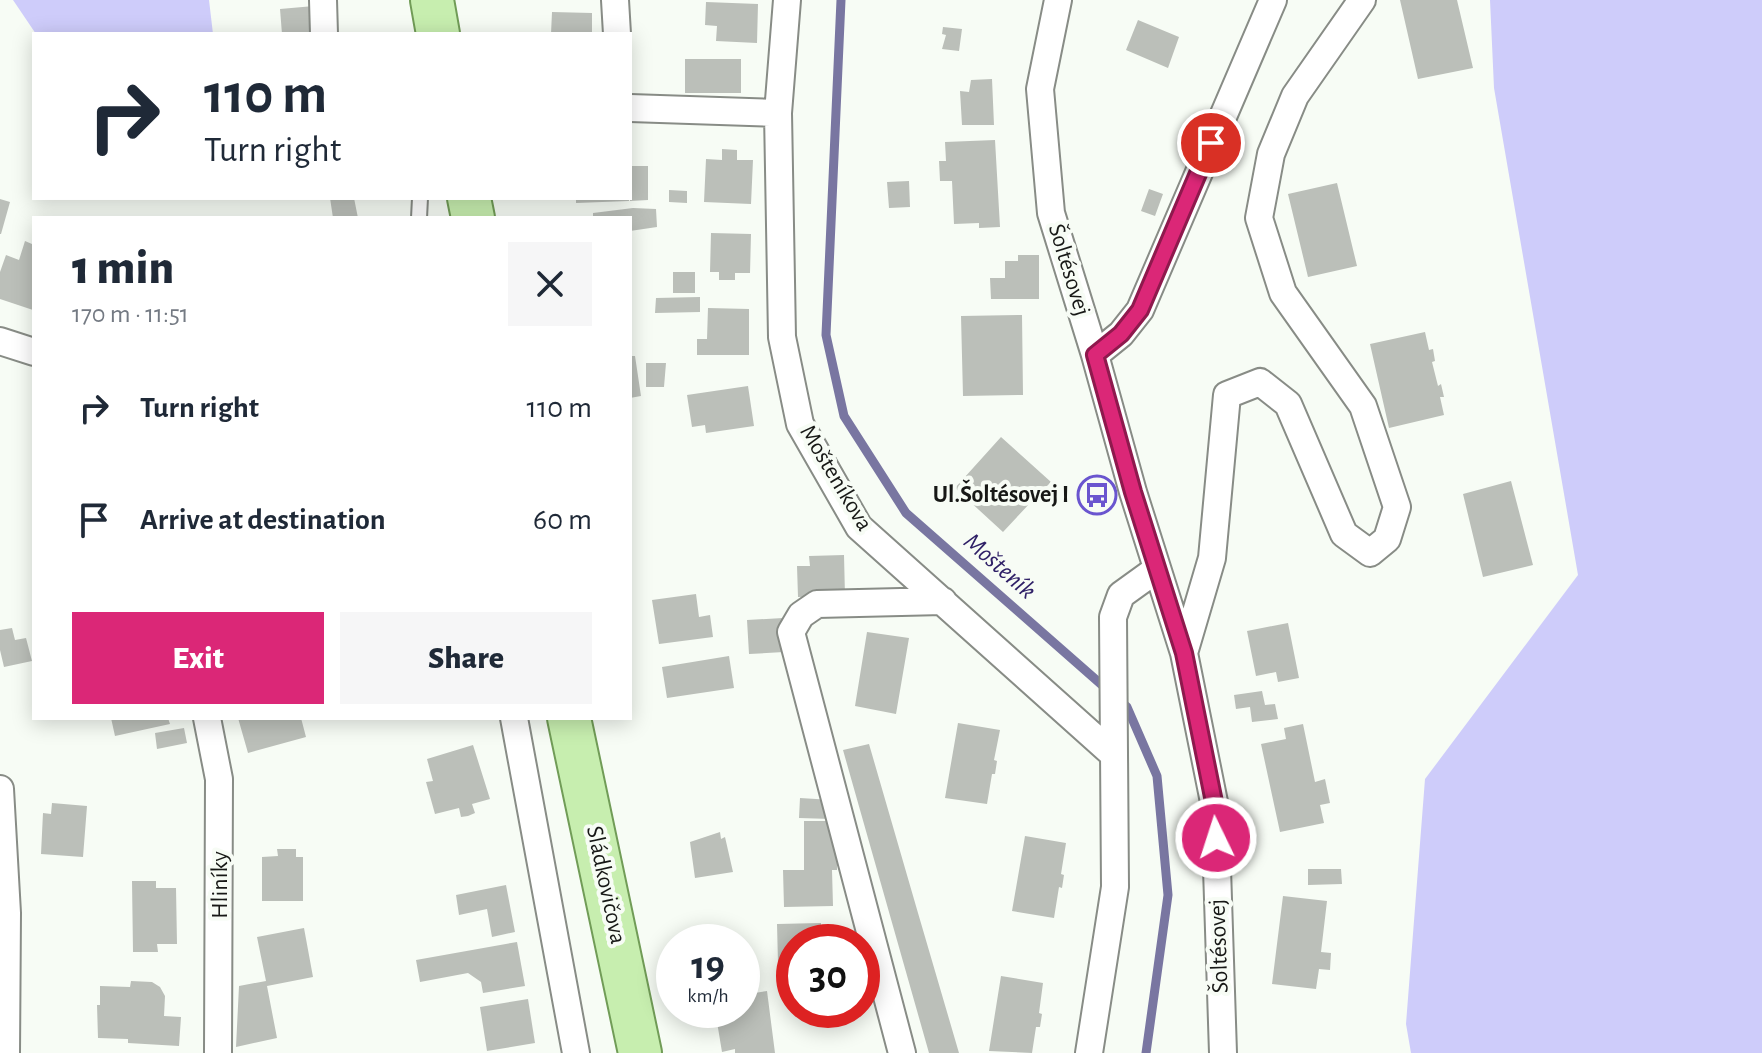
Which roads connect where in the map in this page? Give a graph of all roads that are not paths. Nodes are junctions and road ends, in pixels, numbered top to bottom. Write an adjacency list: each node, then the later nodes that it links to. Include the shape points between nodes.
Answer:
1 (323, 0): 8 (street)
2 (432, 0): 9 (main road)
3 (615, 0): 10 (street)
4 (787, 0): 12 (street, Mošteníkova)
5 (1058, 0): 15 (street, Šoltésovej, via 1040,89 1051,213)
6 (1273, 0): 15 (street, via 1140,310)
7 (1362, 0): 18 (street, via 1295,96 1271,154 1259,218 1283,293 1363,406 1397,507 1387,539 1370,553 1344,534 1288,404 1260,382 1227,395 1212,558)
8 (324, 32)
9 (438, 32)
10 (617, 32)
11 (632, 108): 12 (street)
12 (778, 113): 17 (street, Mošteníkova, via 782,337 800,424 859,527)
13 (0, 341): 14 (street)
14 (32, 351)
15 (1095, 355): 16 (street, Šoltésovej)
16 (1157, 569): 18 (street, Šoltésovej); 22 (street, via 1121,595 1113,617)
17 (943, 601): 22 (street, Mošteníkova); 28 (street, via 817,604 801,615 791,632)
18 (1184, 653): 30 (street, Šoltésovej, via 1215,807)
19 (207, 720): 25 (street, Hliníky, via 219,779)
20 (514, 720): 26 (street)
21 (569, 720): 27 (main road, Sládkovičova)
22 (1114, 755): 29 (street, via 1115,887)
23 (0, 789): 24 (street, via 7,913)
24 (6, 1053)
25 (218, 1053)
26 (576, 1053)
27 (640, 1053)
28 (902, 1053)
29 (1089, 1053)
30 (1223, 1053)

